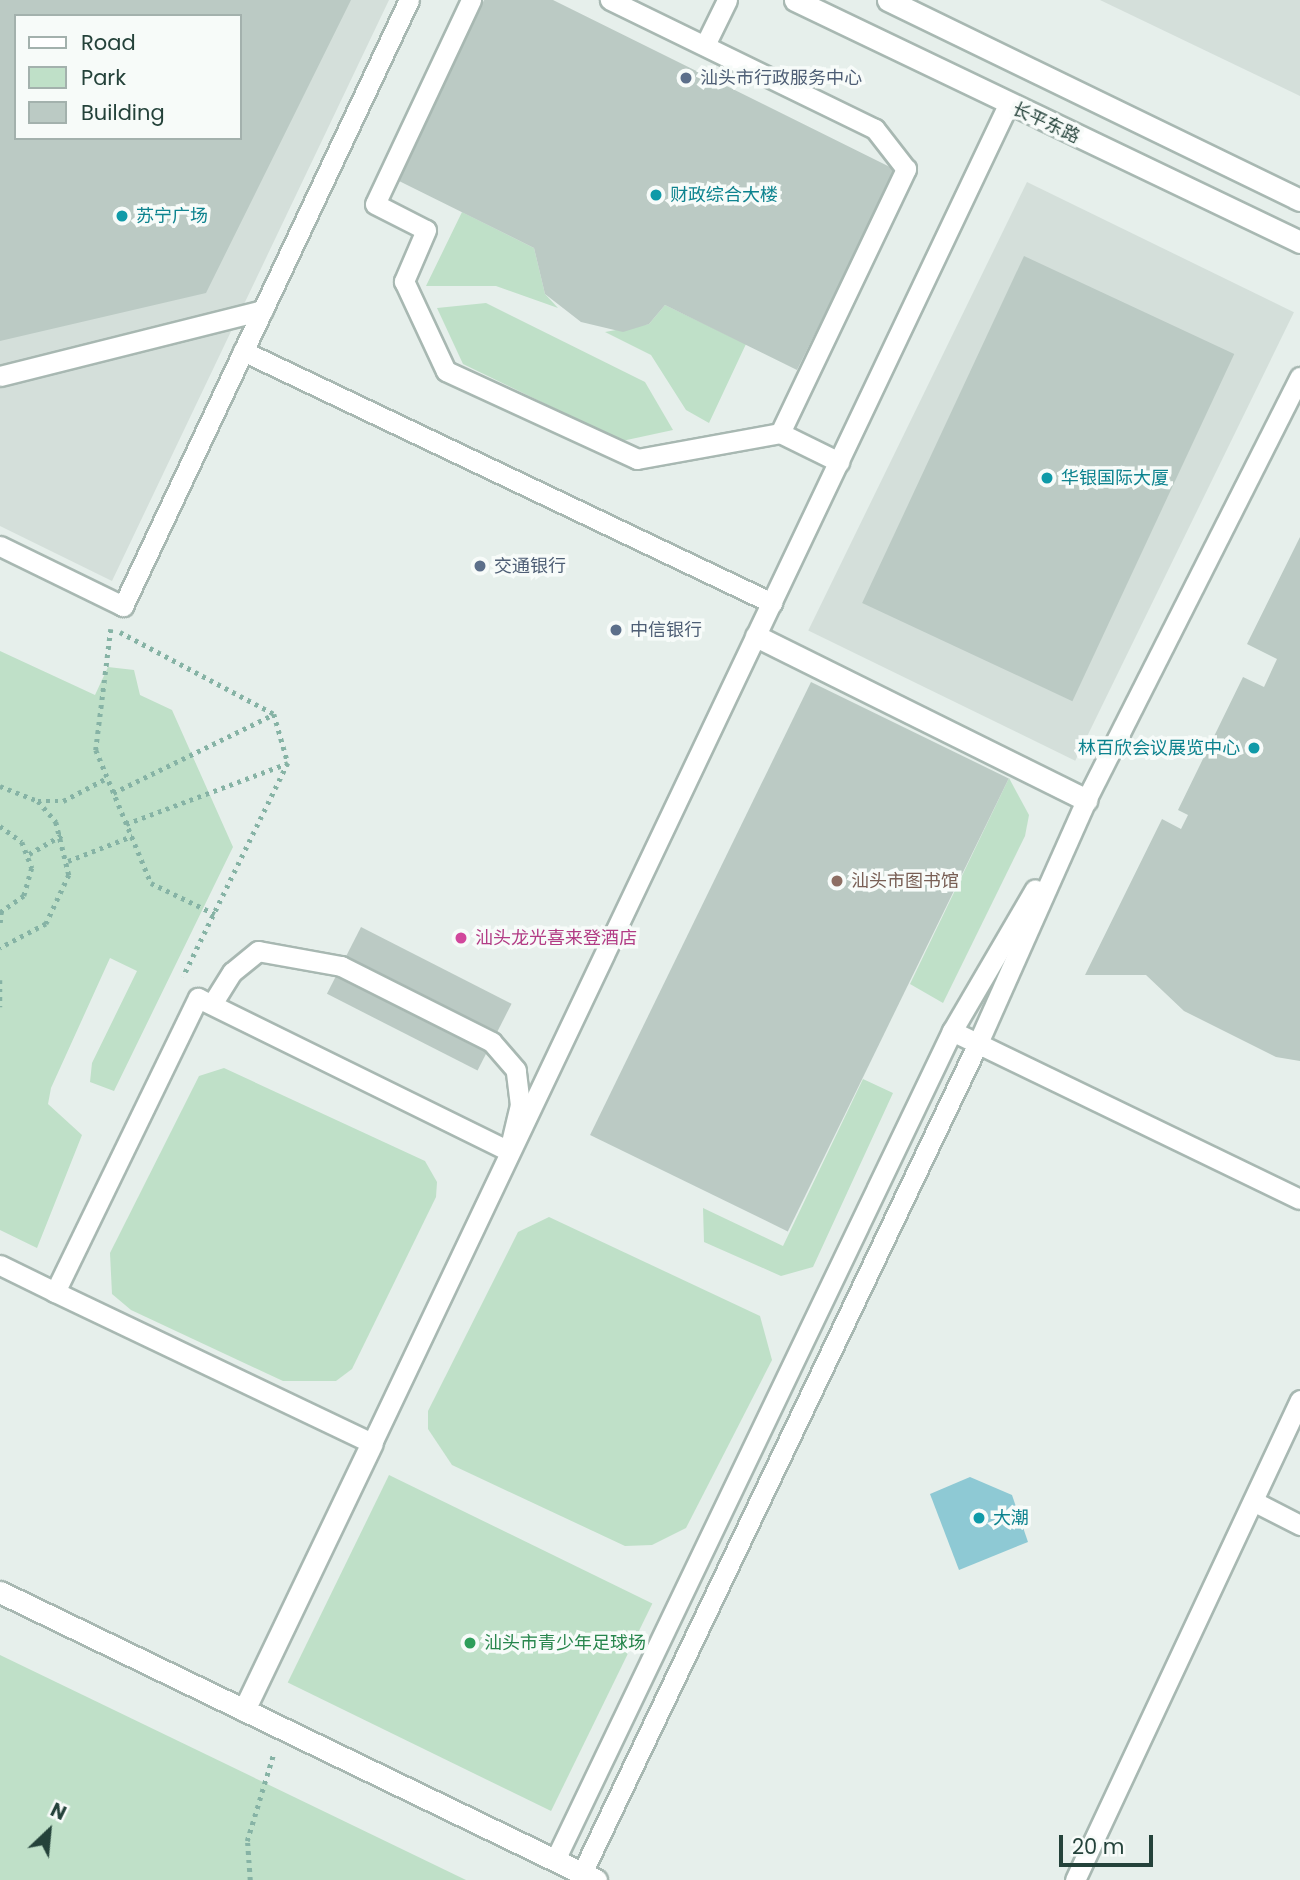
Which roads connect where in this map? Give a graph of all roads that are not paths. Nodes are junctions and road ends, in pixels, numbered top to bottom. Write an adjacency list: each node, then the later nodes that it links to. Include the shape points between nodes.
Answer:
1 (409, 0): 11 (lane)
2 (471, 0): 15 (lane, via 375,204 426,230 404,281 446,372 637,459)
3 (610, 0): 7 (lane)
4 (727, 0): 7 (lane)
5 (795, 0): 8 (street, 长平东路)
6 (888, 0): 9 (street)
7 (705, 45): 15 (lane, via 876,129 906,169)
8 (1008, 105): 10 (street, 长平东路); 16 (lane)
9 (1300, 200)
10 (1300, 242)
11 (263, 310): 12 (lane); 13 (lane)
12 (243, 351): 17 (lane, via 123,606); 18 (lane)
13 (0, 376)
14 (1300, 377): 20 (lane)
15 (780, 433): 16 (lane)
16 (839, 462): 18 (lane)
17 (0, 546)
18 (772, 603): 19 (lane)
19 (756, 636): 20 (street); 24 (lane)
20 (1086, 800): 22 (lane); 23 (lane)
21 (212, 1004): 24 (lane); 24 (lane, via 232,972 258,951 341,966 492,1042 516,1070 520,1105); 27 (lane, via 198,998)
22 (952, 1031): 23 (lane); 34 (lane)
23 (978, 1044): 25 (lane); 35 (lane)
24 (509, 1151): 29 (lane)
25 (1300, 1199)
26 (0, 1265): 27 (lane)
27 (55, 1292): 29 (lane)
28 (1300, 1400): 30 (lane)
29 (372, 1443): 33 (street)
30 (1253, 1502): 31 (lane); 36 (lane)
31 (1300, 1525)
32 (0, 1592): 33 (street)
33 (244, 1710): 34 (street)
34 (555, 1860): 35 (street)
35 (589, 1877)
36 (1075, 1880)

